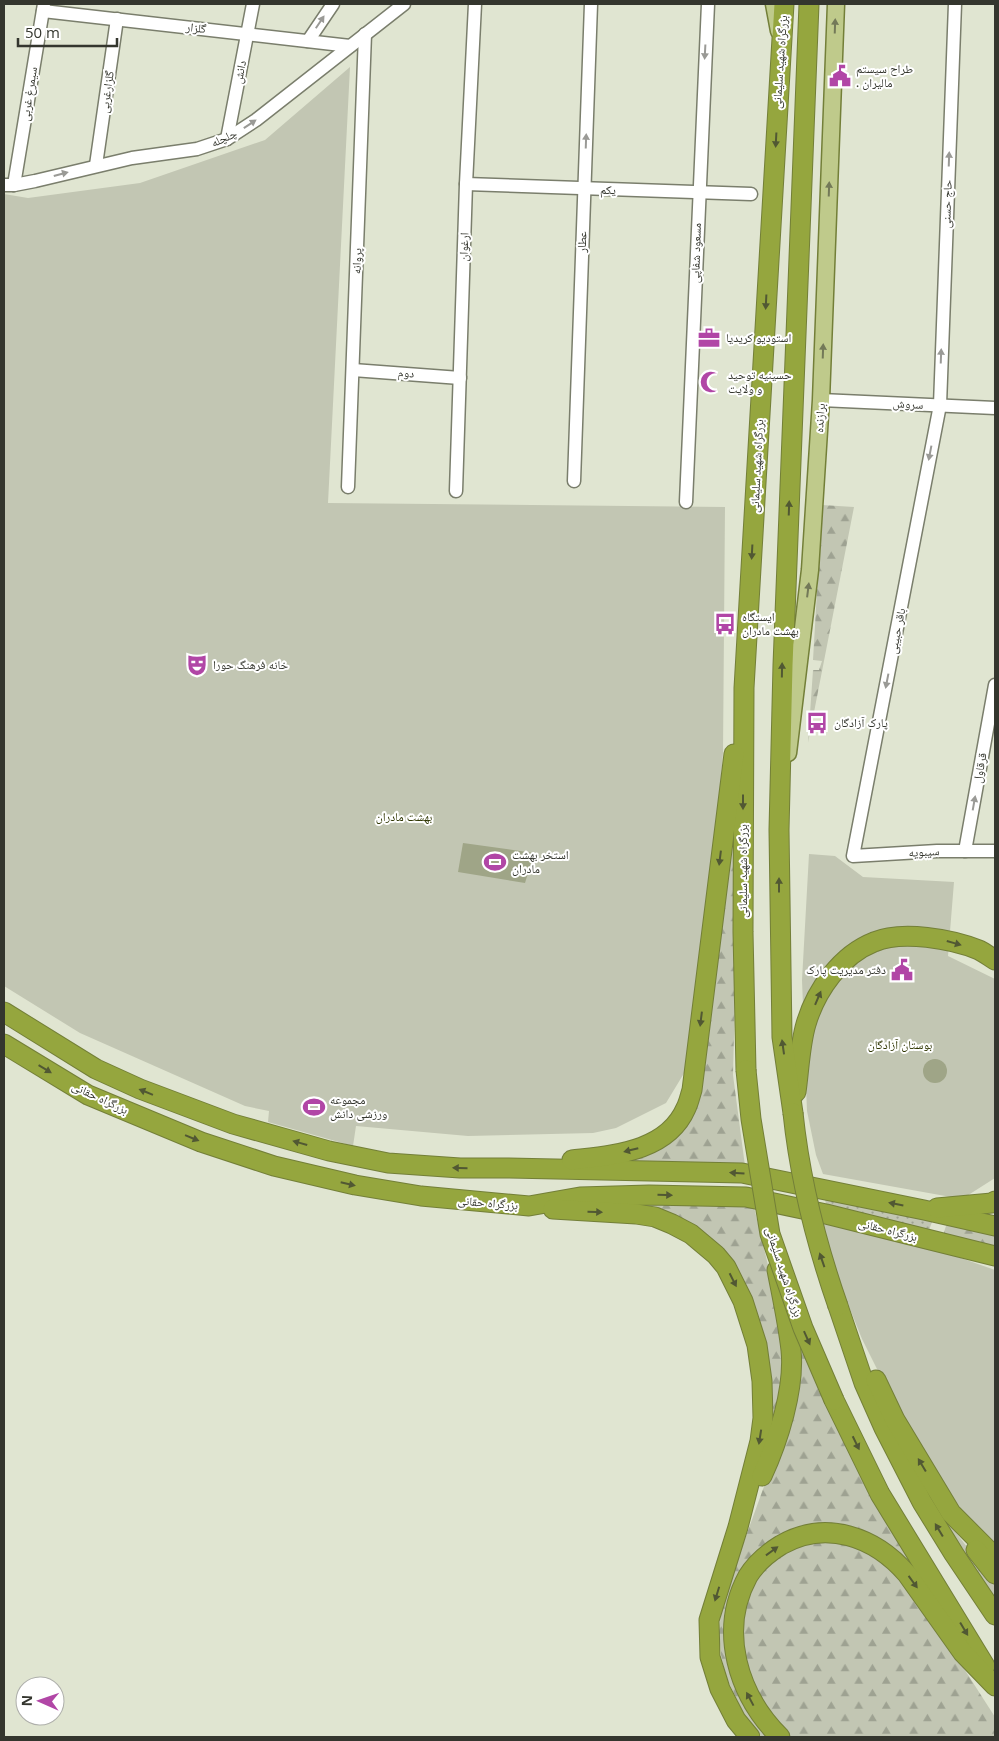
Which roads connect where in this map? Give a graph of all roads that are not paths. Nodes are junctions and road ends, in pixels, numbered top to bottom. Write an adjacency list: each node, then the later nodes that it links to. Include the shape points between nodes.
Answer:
1 (253, 4): 14 (street, دانش)
2 (333, 4): 17 (street, one-way to 2)
3 (404, 4): 15 (street, چلچله)
4 (475, 4): 21 (street, ارغوان)
5 (591, 4): 23 (street, عطار, one-way to 5)
6 (708, 4): 24 (street, مسعود شفاپی, one-way to 24)
7 (774, 4): 16 (main road)
8 (784, 4): 16 (highway, بزرگراه شهید سلیمانی)
9 (809, 4): 37 (highway, بزرگراه شهید سلیمانی, one-way to 9)
10 (836, 4): 28 (main road, برازنده, one-way to 10)
11 (955, 4): 29 (street, حاج حسنی, one-way to 11)
12 (43, 7): 13 (street, گلزار); 22 (street, سیمرغ غربی)
13 (117, 19): 14 (street, گلزار); 20 (street, گلزارغربی)
14 (247, 34): 17 (street, گلزار); 19 (street, دانش)
15 (365, 34): 18 (street, چلچله); 26 (street, پروانه)
16 (781, 39): 36 (highway, بزرگراه شهید سلیمانی, one-way to 36)
17 (308, 41): 18 (street, گلزار)
18 (350, 46): 19 (street, چلچله, one-way to 18, via 256,120)
19 (226, 139): 20 (street, چلچله, via 198,149)
20 (96, 165): 22 (street, چلچله, one-way to 20)
21 (466, 184): 23 (street, یکم); 27 (street, ارغوان)
22 (9, 185)
23 (584, 190): 24 (street, یکم); 31 (street, عطار)
24 (698, 192): 25 (street, یکم); 34 (street, مسعود شفاپی)
25 (751, 194)
26 (353, 370): 27 (street, دوم); 32 (street, پروانه)
27 (460, 378): 33 (street, ارغوان)
28 (821, 400): 29 (street, سروش); 37 (main road, برازنده, one-way to 28, via 810,570)
29 (940, 405): 30 (street, سروش); 40 (street, باقر حبیبی, one-way to 40)
30 (995, 408)
31 (574, 481)
32 (348, 487)
33 (456, 491)
34 (686, 502)
35 (995, 685): 38 (street, قرقاول, one-way to 35)
36 (744, 688): 45 (highway, one-way to 45, via 692,1090 686,1108 667,1133 653,1144 633,1151); 50 (highway, بزرگراه شهید سلیمانی, one-way to 50, bridge, via 746,1070)
37 (779, 830): 44 (highway, بزرگراه شهید سلیمانی, one-way to 37, via 782,1036)
38 (965, 851): 39 (street, سیبویه); 40 (street, سیبویه)
39 (995, 851)
40 (854, 856)
41 (995, 960): 44 (highway, one-way to 41, via 806,1024 821,989 848,956 875,941 903,936 941,940 979,950)
42 (4, 1012): 45 (highway, بزرگراه حقانی, one-way to 42, via 388,1163 329,1152 233,1124 96,1069)
43 (4, 1044): 47 (highway, بزرگراه حقانی, one-way to 47, via 88,1095 201,1142 274,1166 356,1186)
44 (793, 1113): 54 (highway, بزرگراه شهید سلیمانی, one-way to 44, bridge, via 810,1218 797,1155)
45 (509, 1168): 48 (highway, بزرگراه حقانی, one-way to 45, via 742,1173)
46 (995, 1202): 48 (highway)
47 (529, 1206): 51 (highway, بزرگراه حقانی, one-way to 51, via 580,1197 746,1197); 56 (highway, one-way to 56, via 655,1217 691,1234 726,1268 749,1318 762,1381 760,1441)
48 (924, 1210): 49 (highway, بزرگراه حقانی)
49 (995, 1226)
50 (770, 1234): 56 (highway, via 792,1367 782,1419 764,1470); 60 (highway, بزرگراه شهید سلیمانی, one-way to 60, bridge, via 803,1328 880,1494)
51 (954, 1246): 52 (highway, بزرگراه حقانی); 53 (highway)
52 (995, 1256)
53 (995, 1262)
54 (838, 1306): 55 (highway, one-way to 54, via 896,1420); 59 (highway, بزرگراه شهید سلیمانی, one-way to 54, via 922,1502 884,1428 864,1383)
55 (951, 1513): 57 (highway); 58 (highway)
56 (738, 1527): 61 (highway, one-way to 61, via 709,1620 710,1657 720,1689 736,1720)
57 (995, 1557)
58 (995, 1574)
59 (995, 1615)
60 (995, 1684): 62 (highway, one-way to 60, via 755,1708 740,1675 735,1654 736,1609 749,1576 759,1562 790,1540 807,1535 824,1532 859,1538 897,1562 963,1653)
61 (750, 1737)
62 (780, 1737)

